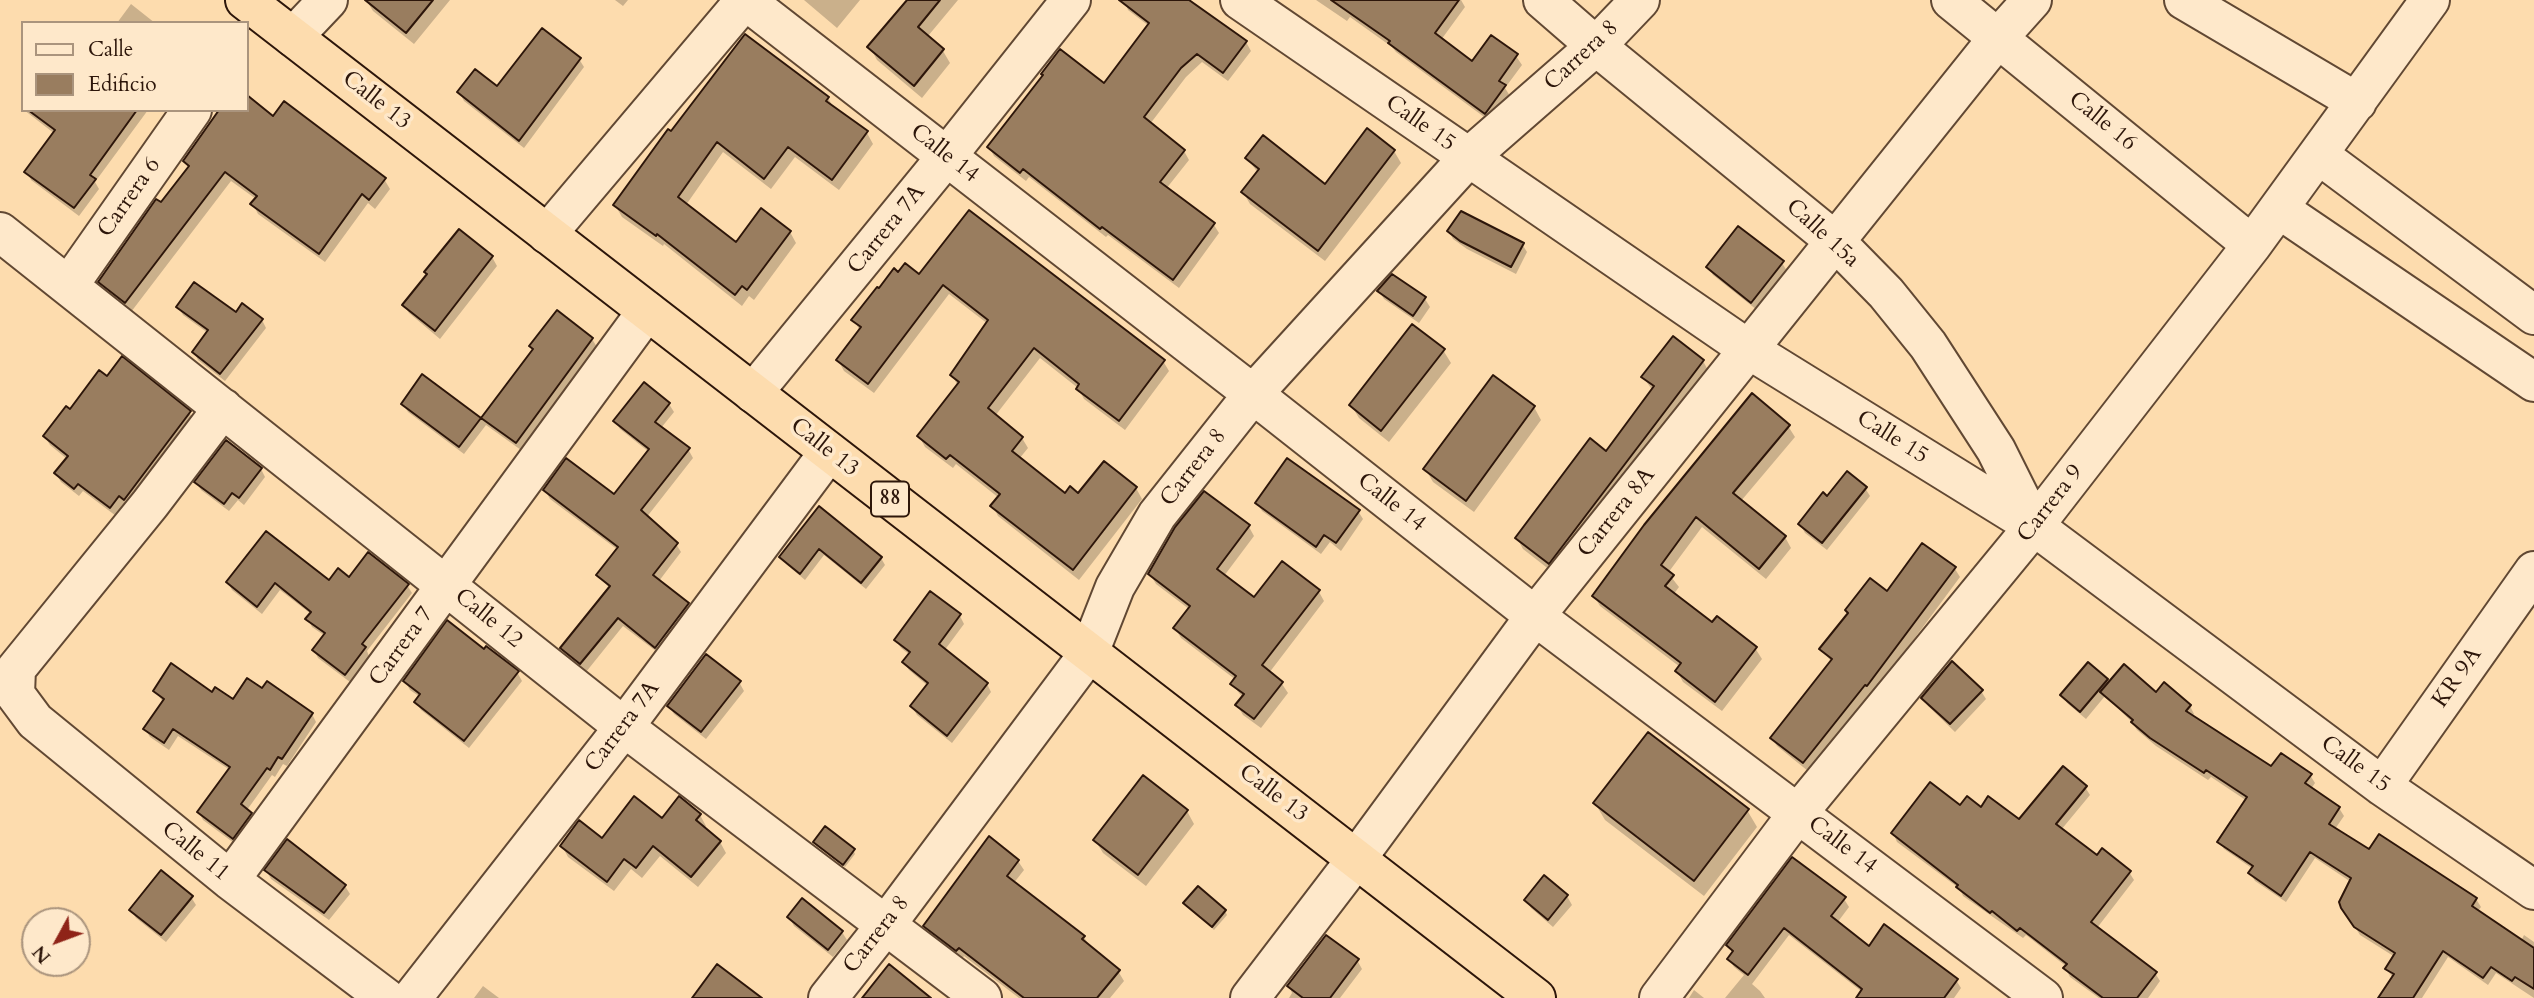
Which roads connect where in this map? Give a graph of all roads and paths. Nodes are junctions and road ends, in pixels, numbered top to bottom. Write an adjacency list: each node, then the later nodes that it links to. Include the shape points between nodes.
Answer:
1 (328, 0): 12 (street)
2 (745, 0): 18 (street, Calle 14); 22 (street)
3 (1071, 0): 18 (street, Carrera 7A)
4 (1240, 0): 19 (street, Calle 15)
5 (1543, 0): 14 (street, Calle 15a)
6 (1640, 0): 14 (street, Carrera 8)
7 (1951, 0): 13 (street, Calle 16)
8 (2032, 0): 13 (street, Carrera 8A)
9 (2184, 0): 15 (street)
10 (2430, 0): 15 (street, Carrera 9)
11 (251, 15): 12 (highway, Calle 13 / 88)
12 (293, 37): 22 (highway, Calle 13 / 88)
13 (1998, 38): 23 (street, Carrera 8A); 24 (street, Calle 16)
14 (1596, 46): 19 (street, Carrera 8); 23 (street, Calle 15a)
15 (2357, 102): 17 (street, Carrera 9)
16 (191, 112): 25 (street, Carrera 6)
17 (2319, 155): 20 (street, Carrera 9); 27 (street)
18 (947, 156): 30 (street, Carrera 7A); 31 (street, Calle 14)
19 (1469, 158): 28 (street, Calle 15); 31 (street, Carrera 8)
20 (2279, 209): 24 (street, Carrera 9); 29 (street)
21 (0, 232): 25 (street, Calle 12)
22 (547, 234): 26 (highway, Calle 13 / 88)
23 (1835, 241): 28 (street, Carrera 8A); 34 (street, Calle 15a, via 1928,345 1996,450)
24 (2252, 245): 34 (street, Carrera 9)
25 (69, 285): 32 (street, Calle 12)
26 (647, 312): 30 (highway, Calle 13 / 88); 36 (street, Carrera 7)
27 (2534, 315)
28 (1748, 349): 34 (street, Calle 15); 37 (street, Carrera 8A)
29 (2534, 382)
30 (753, 393): 33 (highway, Calle 13 / 88)
31 (1253, 394): 37 (street, Calle 14); 38 (street, Carrera 8, via 1157,515 1115,587)
32 (223, 408): 36 (street, Calle 12); 43 (street, Calle 11, via 16,668 15,695 35,721)
33 (829, 452): 38 (highway, Calle 13 / 88); 39 (street, Carrera 7A)
34 (2034, 526): 40 (street, Calle 15); 41 (street, Carrera 9)
35 (2534, 571): 40 (street, KR 9A)
36 (447, 586): 39 (street, Calle 12); 43 (street, Carrera 7)
37 (1535, 616): 41 (street, Calle 14); 42 (street, Carrera 8A)
38 (1089, 653): 42 (highway, Calle 13 / 88); 45 (street, Carrera 8)
39 (624, 727): 45 (street, Calle 12); 47 (street, Carrera 7A)
40 (2382, 786): 44 (street, Calle 15)
41 (1798, 813): 52 (street, Carrera 9); 53 (street, Calle 14)
42 (1357, 858): 50 (street, Carrera 8A); 51 (highway, Calle 13 / 88)
43 (230, 880): 46 (street, Calle 11)
44 (2534, 890)
45 (885, 926): 48 (street, Carrera 8); 49 (street, Calle 12)
46 (386, 998)
47 (412, 998)
48 (828, 998)
49 (982, 998)
50 (1250, 998)
51 (1536, 998)
52 (1659, 998)
53 (2043, 998)

